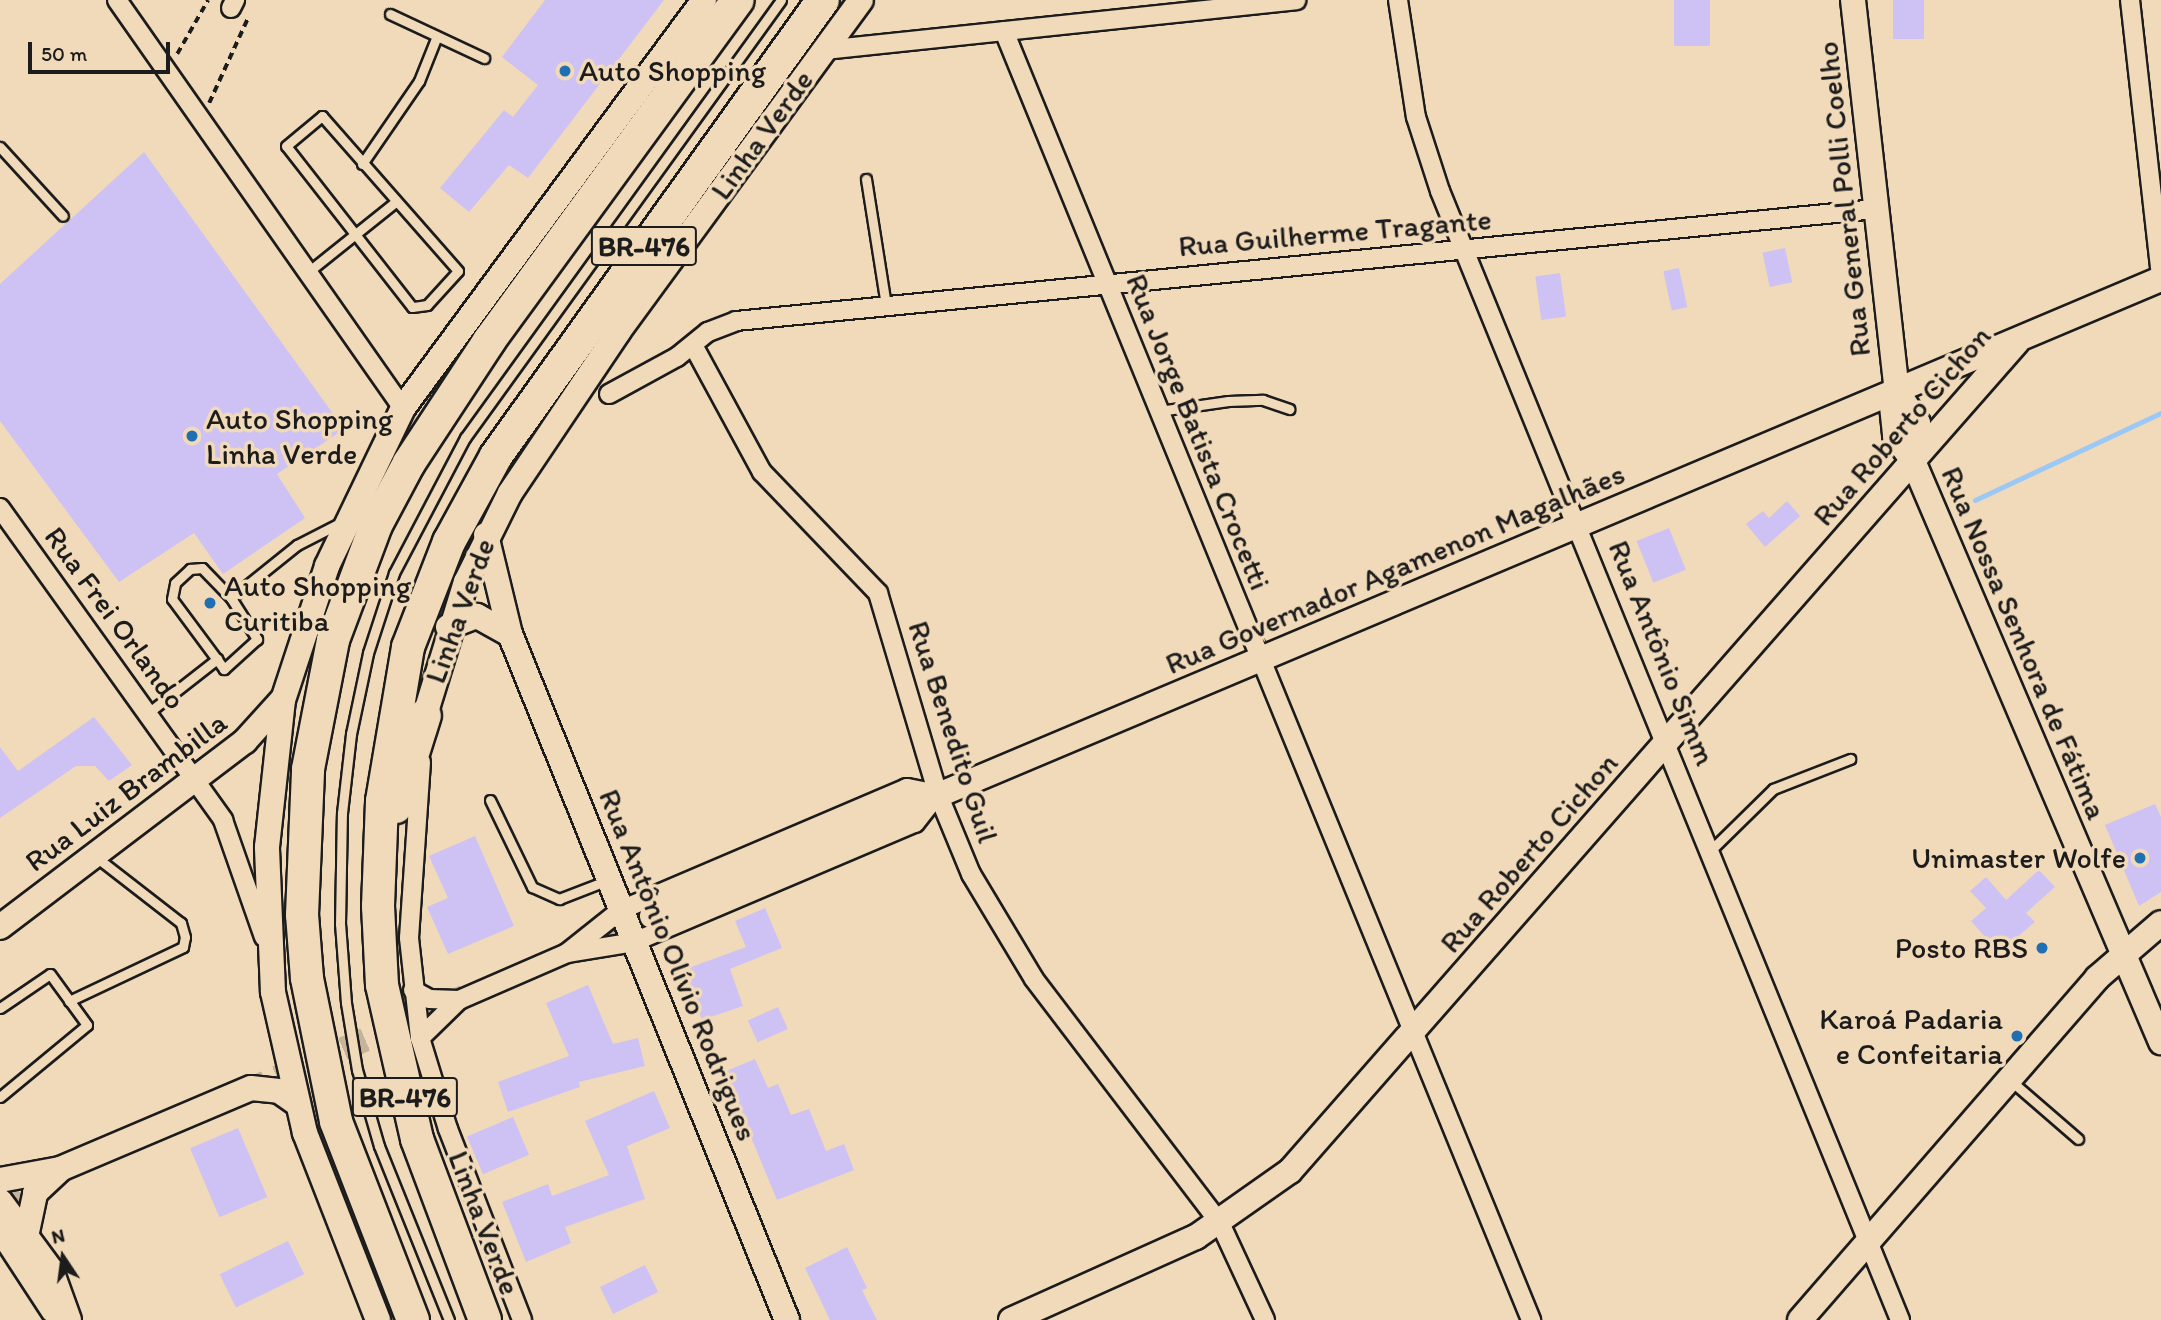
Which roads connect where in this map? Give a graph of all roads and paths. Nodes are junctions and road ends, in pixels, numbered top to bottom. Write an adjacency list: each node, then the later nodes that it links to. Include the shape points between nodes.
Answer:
1 (117, 0): 18 (street)
2 (208, 0): 18 (path)
3 (704, 0): 36 (street)
4 (738, 0): 92 (highway, BR-476, via 489,341 408,463 376,525 331,652 308,769 302,878 307,978 336,1121)
5 (781, 0): 93 (lane, via 465,438 394,573 368,653 351,734 342,827 346,1003 371,1120)
6 (823, 0): 59 (highway, Linha Verde / BR-476, via 530,405 472,496 408,647 388,748)
7 (861, 0): 16 (street, Linha Verde)
8 (1296, 0): 14 (street)
9 (1398, 0): 27 (street, Rua Antônio Simm, via 1416,117)
10 (1853, 0): 24 (street, Rua General Polli Coelho)
11 (2130, 0): 29 (street)
12 (233, 3): 19 (path, via 250,13)
13 (390, 14): 15 (lane)
14 (1004, 31): 16 (street); 30 (street, Rua Jorge Batista Crocetti)
15 (437, 36): 17 (lane); 21 (lane, via 419,81)
16 (824, 50): 43 (street, Linha Verde, via 576,391)
17 (484, 58)
18 (167, 71): 19 (street)
19 (201, 121): 28 (street)
20 (0, 147): 25 (lane)
21 (362, 164): 23 (lane); 26 (lane, via 322,116 286,146)
22 (866, 179): 31 (lane)
23 (394, 203): 26 (lane); 26 (lane, via 458,271 427,305 412,307)
24 (1877, 209): 27 (street, Rua Guilherme Tragante); 34 (street, Rua General Polli Coelho)
25 (63, 216)
26 (354, 235): 28 (lane)
27 (1464, 249): 30 (street, Rua Guilherme Tragante); 42 (street, Rua Antônio Simm)
28 (308, 272): 36 (street)
29 (2161, 278): 32 (street, Rua Governador Agamenon Magalhães)
30 (1107, 284): 31 (street, Rua Guilherme Tragante); 38 (street, Rua Jorge Batista Crocetti)
31 (886, 305): 33 (street, Rua Guilherme Tragante, via 736,321)
32 (2022, 336): 34 (street, Rua Governador Agamenon Magalhães); 39 (street, Rua Roberto Cichon)
33 (693, 345): 35 (street, Rua Guilherme Tragante); 55 (street, Rua Benedito Guil, via 762,471 878,593)
34 (1897, 391): 39 (street, Rua Nossa Senhora de Fátima, via 1918,423); 42 (street, Rua Governador Agamenon Magalhães)
35 (609, 394)
36 (403, 408): 41 (street)
37 (1289, 409): 38 (lane, via 1263,400)
38 (1159, 411): 48 (street, Rua Jorge Batista Crocetti)
39 (1913, 461): 52 (street, Rua Roberto Cichon); 68 (street, Rua Nossa Senhora de Fátima)
40 (0, 508): 50 (street, Rua Frei Orlando)
41 (349, 518): 44 (lane, via 297,545); 49 (street, via 327,566)
42 (1579, 526): 48 (street, Rua Governador Agamenon Magalhães); 52 (street, Rua Antônio Simm)
43 (486, 535): 45 (street, Linha Verde); 46 (street, Rua Antônio Olívio Rodrigues)
44 (231, 598): 47 (lane, via 257,639 224,669); 47 (lane, via 202,568 190,569 175,583 172,599)
45 (449, 627): 46 (street, via 477,616); 51 (street, Linha Verde)
46 (510, 634): 60 (street, Rua Antônio Olívio Rodrigues)
47 (217, 659): 50 (lane)
48 (1261, 659): 55 (street, Rua Governador Agamenon Magalhães); 73 (street, Rua Jorge Batista Crocetti)
49 (283, 699): 54 (street, Rua Luiz Brambilla, via 253,734); 66 (street, via 269,797)
50 (148, 713): 54 (street, Rua Frei Orlando)
51 (425, 715): 59 (highway); 69 (street, Linha Verde, via 410,915)
52 (1669, 741): 57 (street, Rua Antônio Simm); 73 (street, Rua Roberto Cichon)
53 (1850, 759): 57 (lane, via 1773,789)
54 (197, 780): 58 (street, Rua Luiz Brambilla); 66 (street, Rua Frei Orlando, via 236,845)
55 (938, 794): 61 (street, via 907,788); 62 (street, Rua Governador Agamenon Magalhães); 65 (street, via 915,823); 85 (street, Rua Benedito Guil, via 959,850 1017,953)
56 (490, 800): 60 (lane, via 532,887 559,899)
57 (1712, 849): 88 (street, Rua Antônio Simm)
58 (95, 856): 64 (street, Rua Luiz Brambilla); 71 (lane, via 181,923 185,937 183,947)
59 (378, 862): 94 (highway, Linha Verde / BR-476, via 380,953 395,1057 429,1175)
60 (609, 880): 61 (street, Rua Antônio Olívio Rodrigues)
61 (621, 910): 65 (street, Rua Antônio Olívio Rodrigues); 67 (street)
62 (652, 916)
63 (2161, 923): 68 (street)
64 (0, 927)
65 (634, 942): 67 (street); 96 (street, Rua Antônio Olívio Rodrigues)
66 (268, 951): 75 (street)
67 (567, 953): 70 (street)
68 (2121, 955): 76 (street, Rua Nossa Senhora de Fátima); 77 (street)
69 (413, 990): 70 (street, via 429,999); 74 (street, Linha Verde)
70 (459, 1000): 74 (street)
71 (69, 1001): 72 (lane, via 50,974); 79 (lane, via 87,1025)
72 (0, 1008)
73 (1414, 1033): 85 (street, Rua Roberto Cichon, via 1290,1171); 99 (street, Rua Jorge Batista Crocetti)
74 (420, 1038): 95 (street, Linha Verde, via 447,1129)
75 (281, 1040): 78 (street); 80 (street)
76 (2161, 1042)
77 (2009, 1079): 81 (lane); 88 (street)
78 (251, 1088): 80 (street, via 279,1091); 82 (street)
79 (0, 1097)
80 (296, 1103): 91 (street)
81 (2078, 1139)
82 (60, 1170): 83 (street); 87 (street, via 35,1193)
83 (0, 1181)
84 (0, 1201): 87 (street)
85 (1220, 1223): 97 (street, Rua Roberto Cichon); 98 (street, Rua Benedito Guil)
86 (0, 1228): 89 (street)
87 (27, 1232): 90 (street, via 51,1270)
88 (1869, 1241): 100 (street); 101 (street, Rua Antônio Simm)
89 (59, 1320)
90 (69, 1320)
91 (378, 1320)
92 (413, 1320)
93 (449, 1320)
94 (485, 1320)
95 (522, 1320)
96 (787, 1320)
97 (1011, 1320)
98 (1265, 1320)
99 (1531, 1320)
100 (1800, 1320)
101 (1900, 1320)

